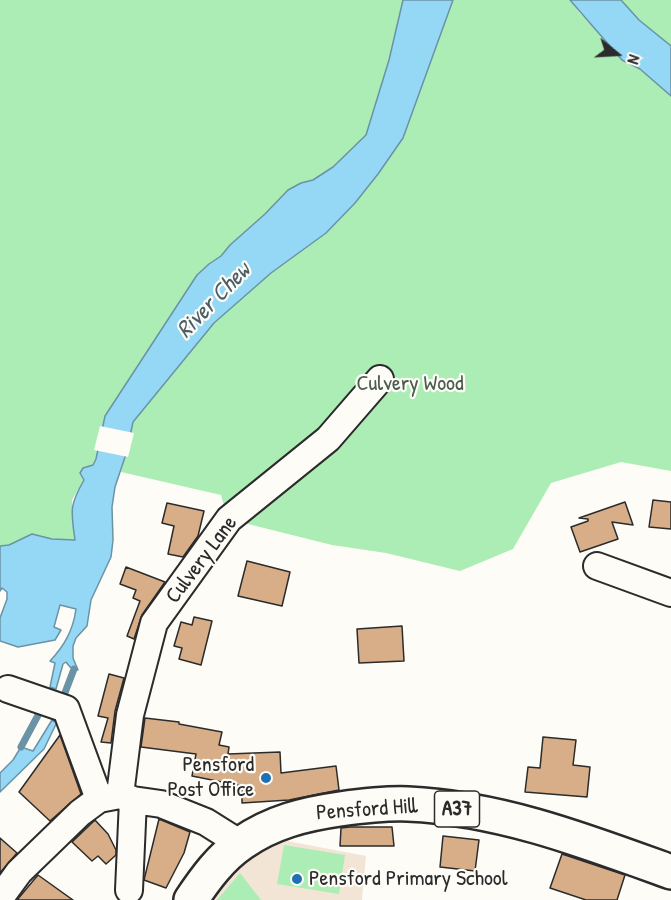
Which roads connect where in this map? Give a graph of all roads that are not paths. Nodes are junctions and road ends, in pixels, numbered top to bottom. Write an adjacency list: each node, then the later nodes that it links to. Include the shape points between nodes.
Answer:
1 (380, 379): 5 (street, Culvery Lane, via 327,439 229,519 154,623 130,715)
2 (597, 566): 3 (street)
3 (671, 593)
4 (8, 689): 5 (street, via 66,709)
5 (118, 798): 6 (street, via 161,804 206,822); 8 (street, Culvery Lane); 9 (street, via 80,813 19,872)
6 (241, 844): 7 (highway, Pensford Hill / A37, via 273,825 307,815 407,804 509,819); 10 (highway, A37, via 213,870)
7 (671, 872)
8 (129, 890)
9 (0, 898)
10 (191, 900)

